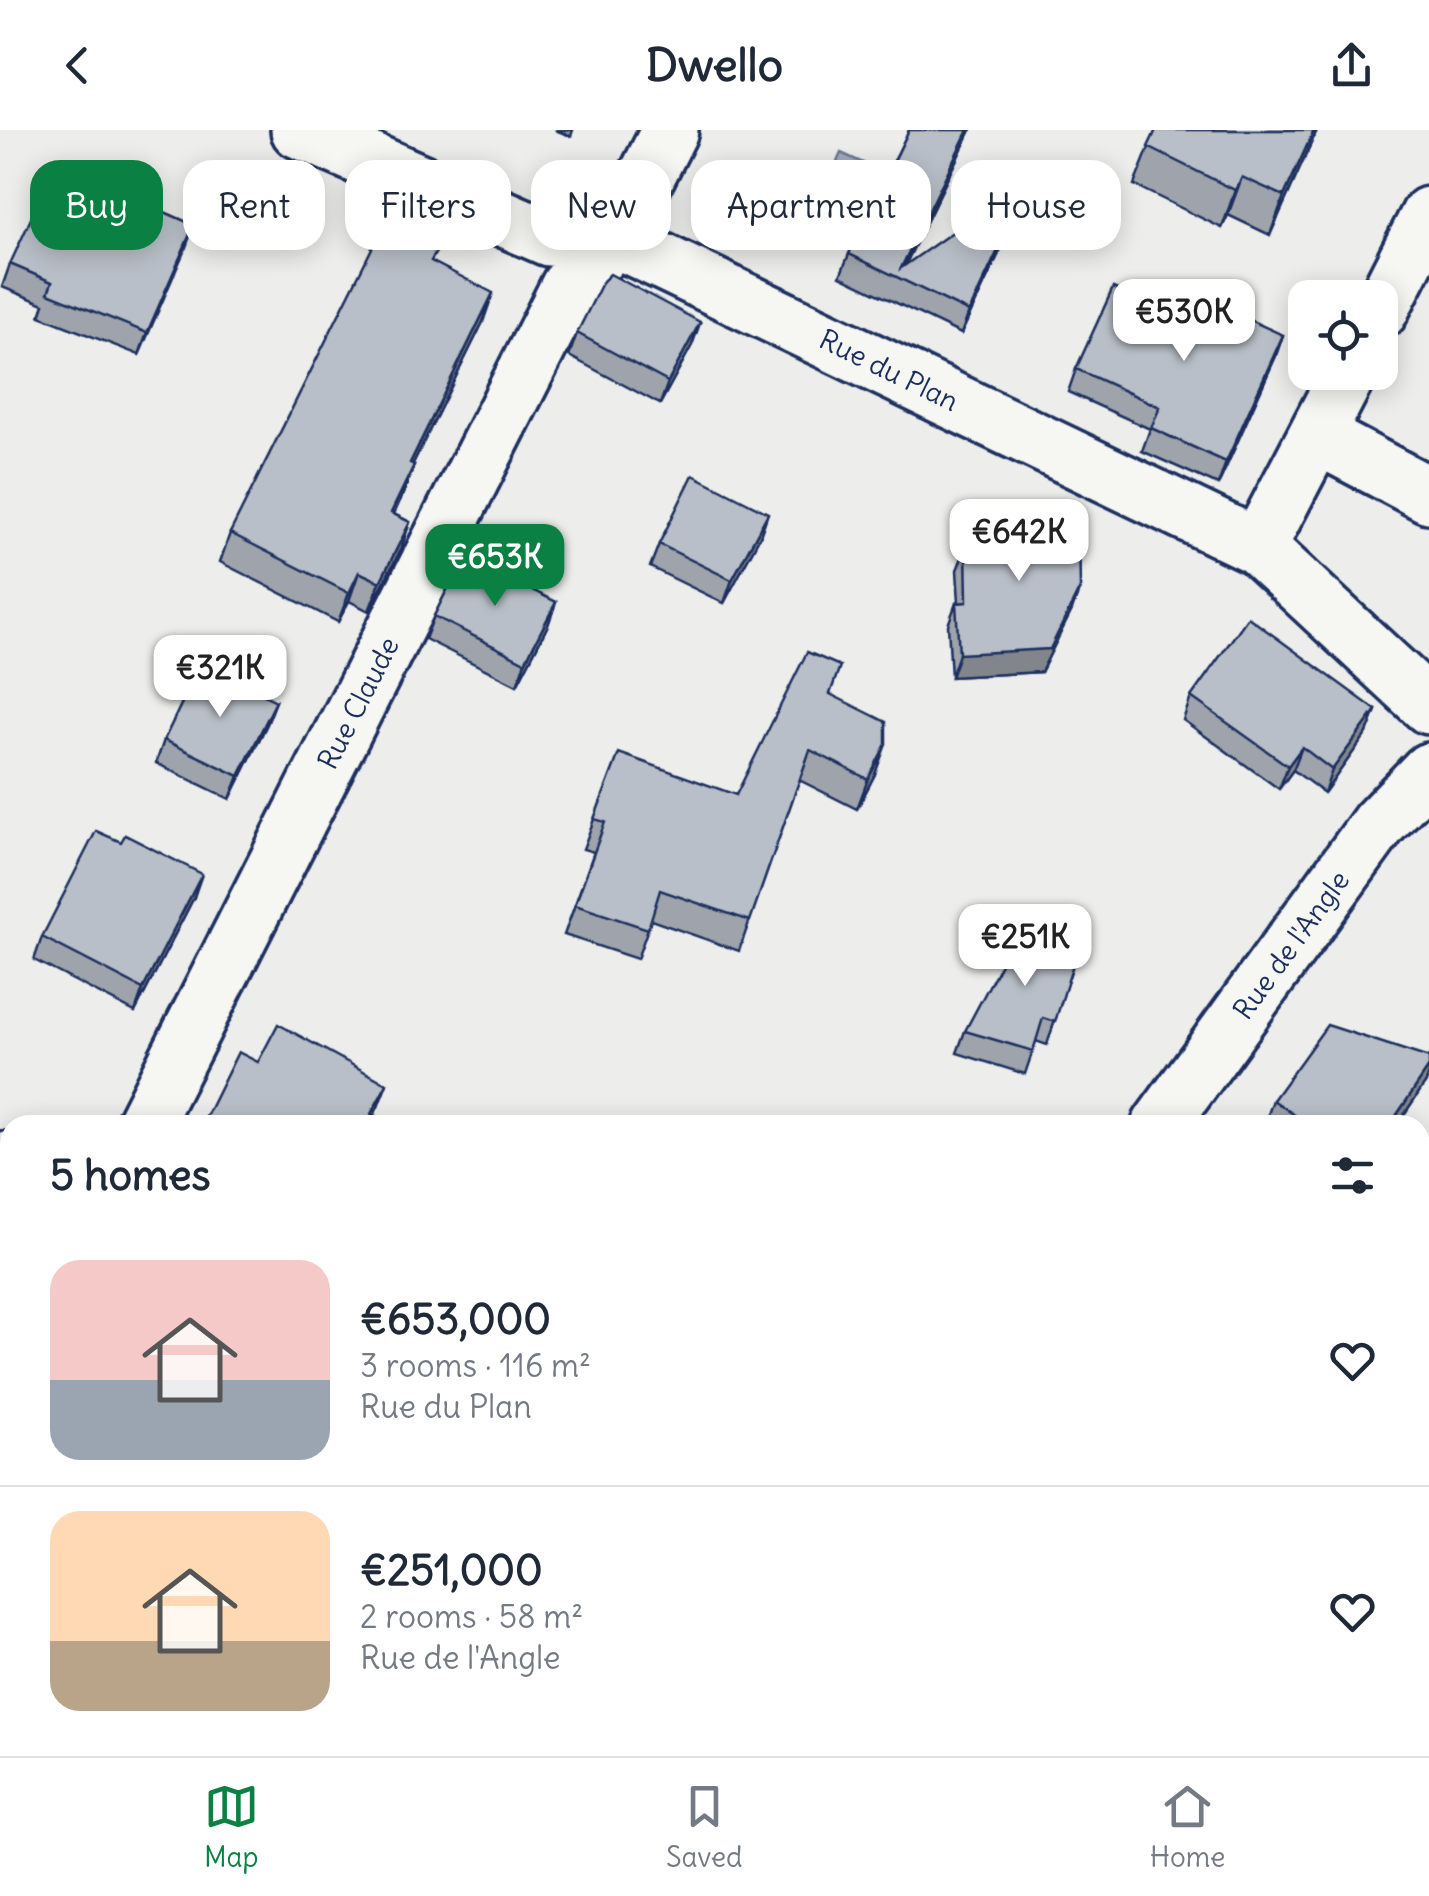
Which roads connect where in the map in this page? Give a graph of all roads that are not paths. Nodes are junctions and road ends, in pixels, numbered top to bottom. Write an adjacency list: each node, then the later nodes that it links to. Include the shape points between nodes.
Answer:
1 (299, 130): 5 (street, Rue du Plan)
2 (670, 130): 3 (street, Rue Claude)
3 (655, 160)
4 (1429, 215): 8 (street)
5 (531, 230)
6 (604, 250): 15 (street, Rue Claude, via 568,286)
7 (638, 250): 12 (street, Rue du Plan)
8 (1396, 280)
9 (1340, 390): 10 (street)
10 (1316, 436): 11 (street); 12 (street)
11 (1429, 495)
12 (1258, 546): 13 (street, Rue du Plan)
13 (1429, 706)
14 (1429, 771): 16 (street, Rue de l'Angle, via 1379,823)
15 (149, 1115)
16 (1167, 1115)

